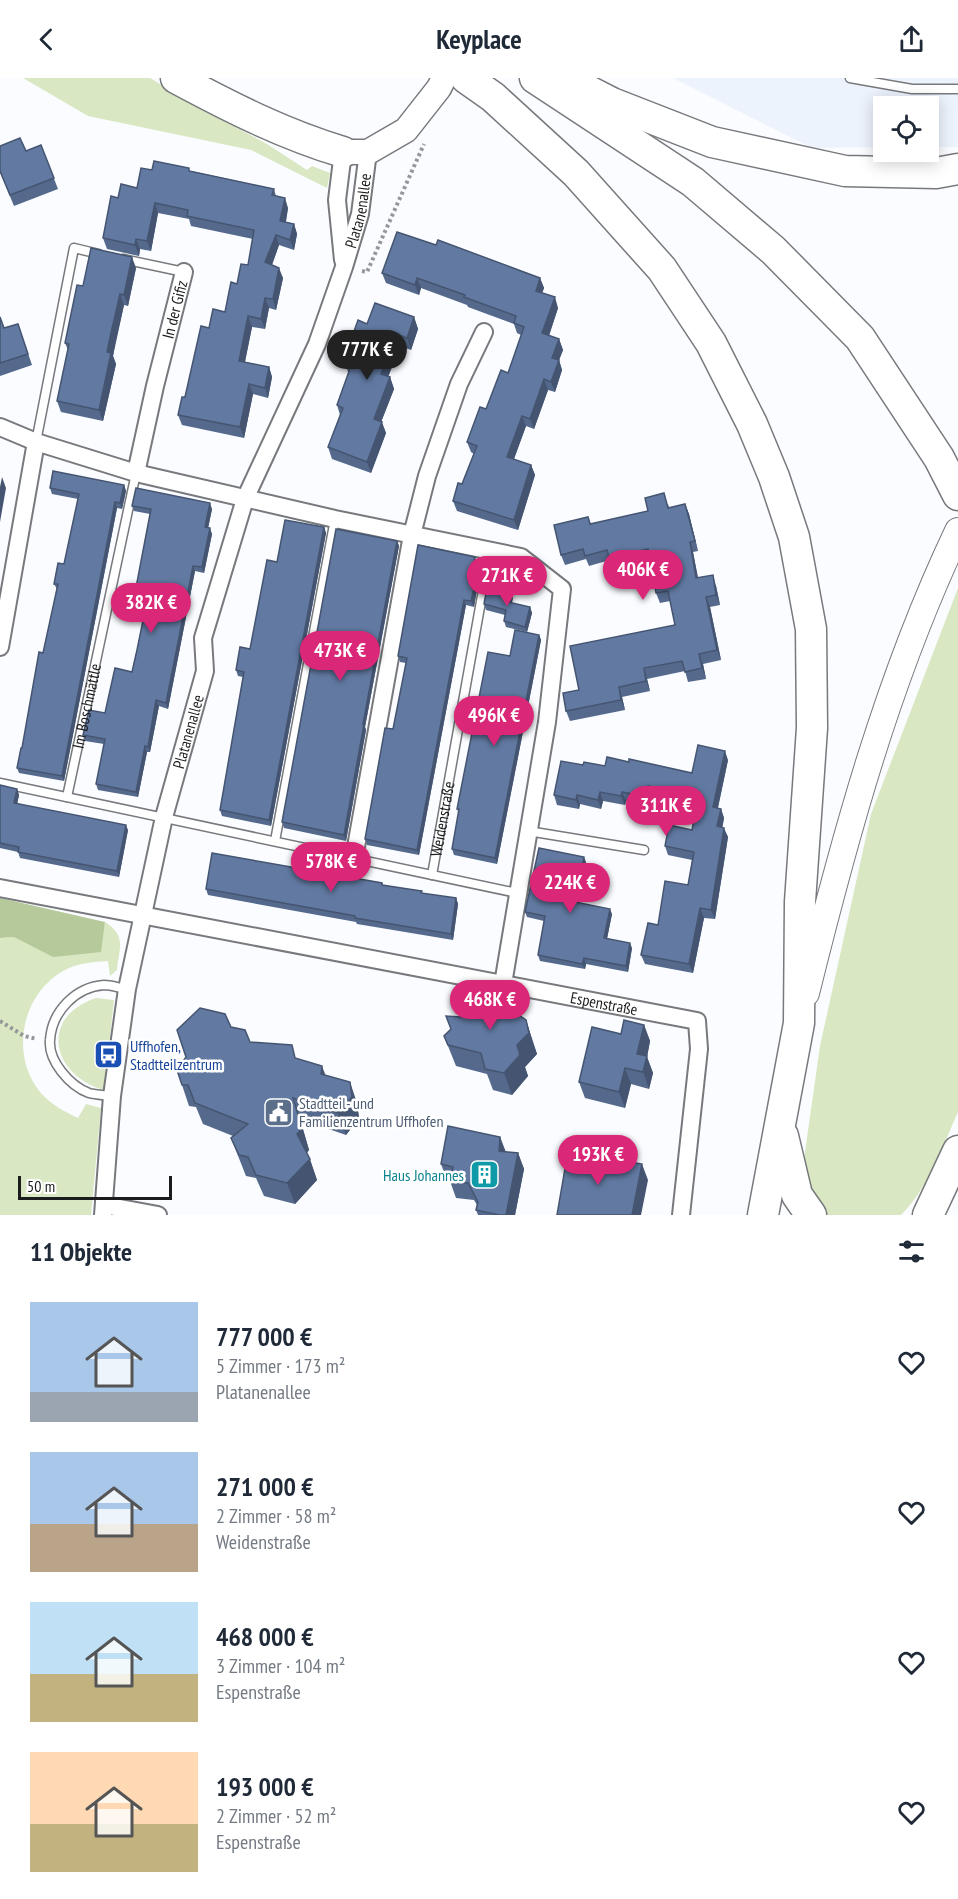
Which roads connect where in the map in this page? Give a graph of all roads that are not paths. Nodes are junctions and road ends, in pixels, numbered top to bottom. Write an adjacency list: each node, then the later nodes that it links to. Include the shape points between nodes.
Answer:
1 (176, 78): 8 (highway, via 246,115 315,143)
2 (444, 78): 8 (street, via 406,130)
3 (466, 78): 38 (highway, via 493,97 576,173 662,269 711,342 774,477 794,537 812,640 812,728 800,902)
4 (535, 78): 18 (highway, via 693,182 773,250 860,338 939,458)
5 (563, 78): 9 (highway, via 612,103 712,142 845,171 936,173)
6 (850, 78): 7 (lane, via 912,89)
7 (958, 89)
8 (355, 152): 12 (street, Platanenallee, via 360,214); 12 (street, Platanenallee, via 337,200)
9 (958, 169)
10 (107, 256): 16 (lane, via 74,248)
11 (118, 258): 13 (lane, In der Gifiz)
12 (344, 267): 19 (street, Platanenallee, via 317,344)
13 (184, 272): 17 (street, In der Gifiz)
14 (484, 332): 22 (street, via 459,384 427,476)
15 (0, 427): 16 (street)
16 (36, 442): 17 (street); 24 (street)
17 (136, 473): 19 (street); 26 (lane, Im Boschmättle)
18 (958, 495)
19 (245, 499): 20 (street); 27 (street, Platanenallee, via 203,638 206,671)
20 (335, 519): 22 (street); 29 (lane)
21 (958, 531): 38 (main road, via 937,574 882,721 830,897)
22 (412, 535): 23 (street); 31 (street)
23 (490, 551): 28 (street, via 521,557 562,588 547,722); 32 (lane, Weidenstraße)
24 (0, 647)
25 (0, 783): 26 (lane)
26 (67, 797): 27 (lane)
27 (164, 817): 29 (lane, Weidenstraße); 35 (street, Platanenallee)
28 (528, 831): 30 (lane); 34 (street)
29 (275, 841): 31 (lane, Weidenstraße)
30 (644, 850)
31 (354, 858): 32 (lane, Weidenstraße)
32 (432, 875): 34 (lane, Weidenstraße)
33 (0, 888): 35 (street)
34 (517, 893): 36 (street)
35 (144, 915): 36 (street, Espenstraße); 37 (street, Platanenallee)
36 (503, 984): 45 (street, Espenstraße, via 697,1021 699,1049)
37 (127, 989): 39 (street, Platanenallee); 39 (lane, via 105,985 84,990 66,1003 54,1022 50,1042 57,1065 71,1083 90,1094)
38 (799, 1023): 40 (highway)
39 (112, 1096): 42 (street, Platanenallee)
40 (781, 1124): 46 (highway); 47 (highway, via 797,1195)
41 (958, 1151): 43 (highway)
42 (103, 1210): 44 (street)
43 (926, 1210)
44 (158, 1215)
45 (681, 1215)
46 (763, 1215)
47 (811, 1215)

